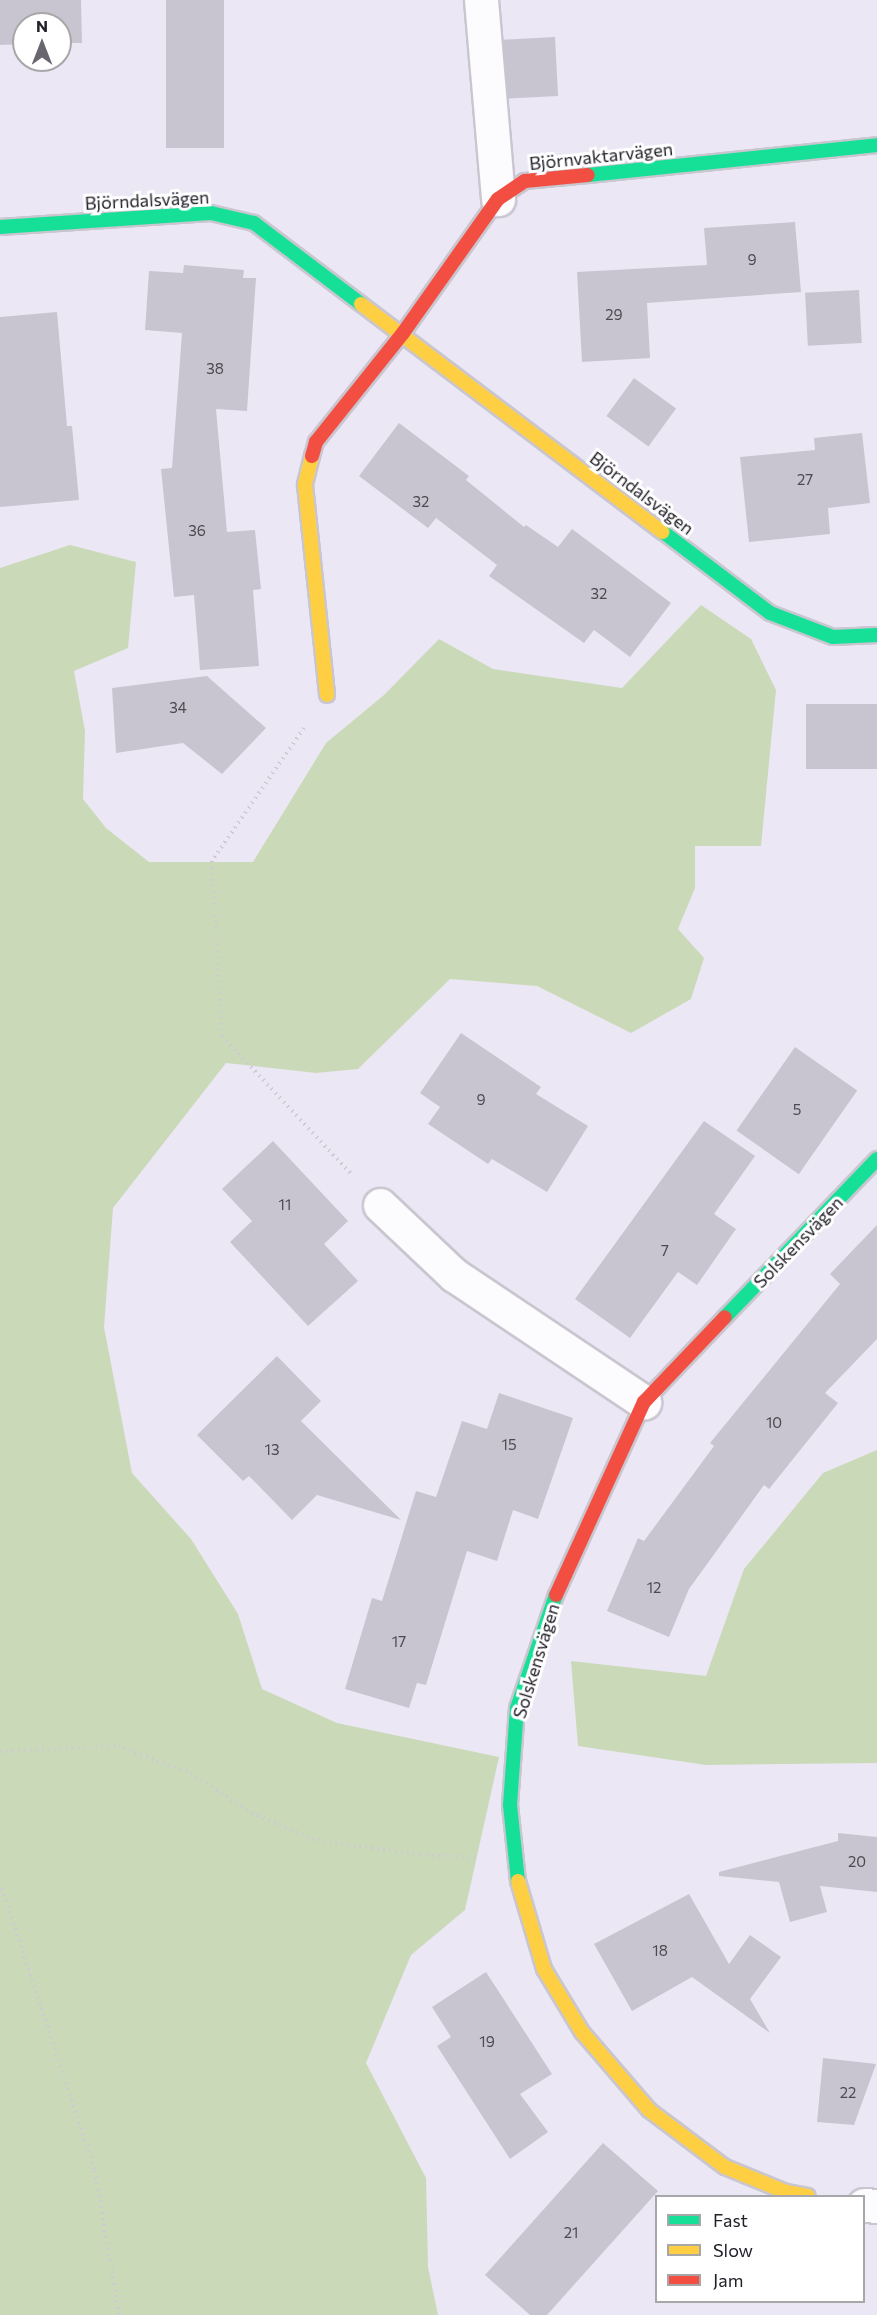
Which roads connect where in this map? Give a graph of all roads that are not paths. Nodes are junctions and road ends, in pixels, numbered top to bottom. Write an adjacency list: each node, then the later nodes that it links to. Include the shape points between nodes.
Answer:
1 (481, 0): 3 (street)
2 (877, 145): 3 (street, Björnvaktarvägen, via 525,181)
3 (498, 199): 5 (street, Björnvaktarvägen)
4 (0, 226): 5 (street, Björndalsvägen, via 211,213 235,216 254,223)
5 (403, 333): 6 (street, Björndalsvägen, via 770,613 833,637); 7 (street, via 316,442 305,484)
6 (877, 635)
7 (327, 695)
8 (877, 1159): 10 (street, Solskensvägen)
9 (380, 1205): 10 (street, via 454,1275)
10 (644, 1402): 11 (street, Solskensvägen, via 543,1624 517,1708 510,1805 518,1885 544,1969 582,2032 649,2110 725,2167)
11 (802, 2195)

